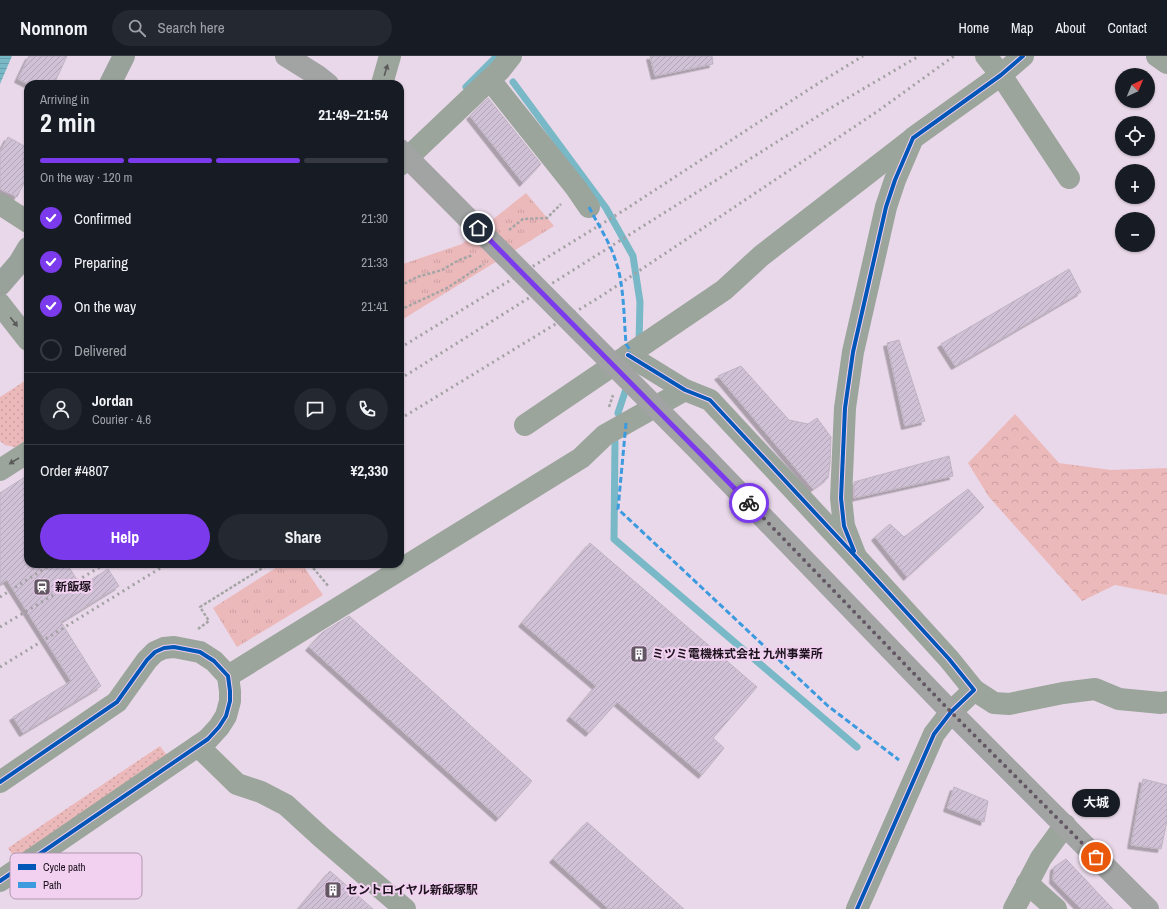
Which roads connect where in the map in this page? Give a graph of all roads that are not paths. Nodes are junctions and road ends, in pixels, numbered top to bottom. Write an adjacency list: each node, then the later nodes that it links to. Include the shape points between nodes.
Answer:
1 (124, 56): 10 (main road)
2 (286, 56): 11 (highway)
3 (390, 56): 12 (street, one-way to 3)
4 (511, 56): 13 (street)
5 (986, 56): 9 (street)
6 (1022, 56): 9 (street)
7 (1157, 56): 8 (street)
8 (1167, 63)
9 (1001, 75): 14 (street); 17 (street)
10 (112, 80)
11 (323, 80)
12 (383, 80)
13 (490, 80): 16 (street); 19 (street)
14 (913, 138): 25 (street, via 761,256 724,290); 30 (street, via 886,207 853,352 845,408 841,498 844,526)
15 (404, 154): 36 (highway, bridge, via 700,452)
16 (404, 161)
17 (1069, 178)
18 (0, 204): 20 (street)
19 (589, 207)
20 (24, 219)
21 (24, 255): 22 (main road)
22 (0, 285)
23 (0, 304): 24 (street, one-way to 24)
24 (24, 335)
25 (628, 354): 26 (street); 27 (street)
26 (685, 390): 30 (street, via 710,400); 31 (street, via 605,435 581,458)
27 (525, 425)
28 (24, 455): 29 (street, one-way to 29)
29 (0, 470)
30 (856, 557): 34 (street)
31 (404, 567)
32 (403, 568): 33 (street)
33 (228, 676): 37 (street, via 230,701 226,716 208,739); 38 (street, via 214,661 200,652 174,647 155,652 117,702)
34 (974, 690): 35 (street, via 994,703 1009,704 1095,689 1119,698); 36 (street)
35 (1167, 702)
36 (951, 712): 39 (highway); 45 (street, via 934,734)
37 (198, 746): 40 (street); 44 (street, via 237,784 261,792 286,805)
38 (0, 782)
39 (1065, 825): 43 (street); 48 (highway)
40 (41, 853)
41 (10, 874): 42 (street)
42 (0, 881)
43 (1027, 883): 46 (street); 47 (street)
44 (405, 909)
45 (857, 909)
46 (1014, 909)
47 (1056, 909)
48 (1148, 909)

